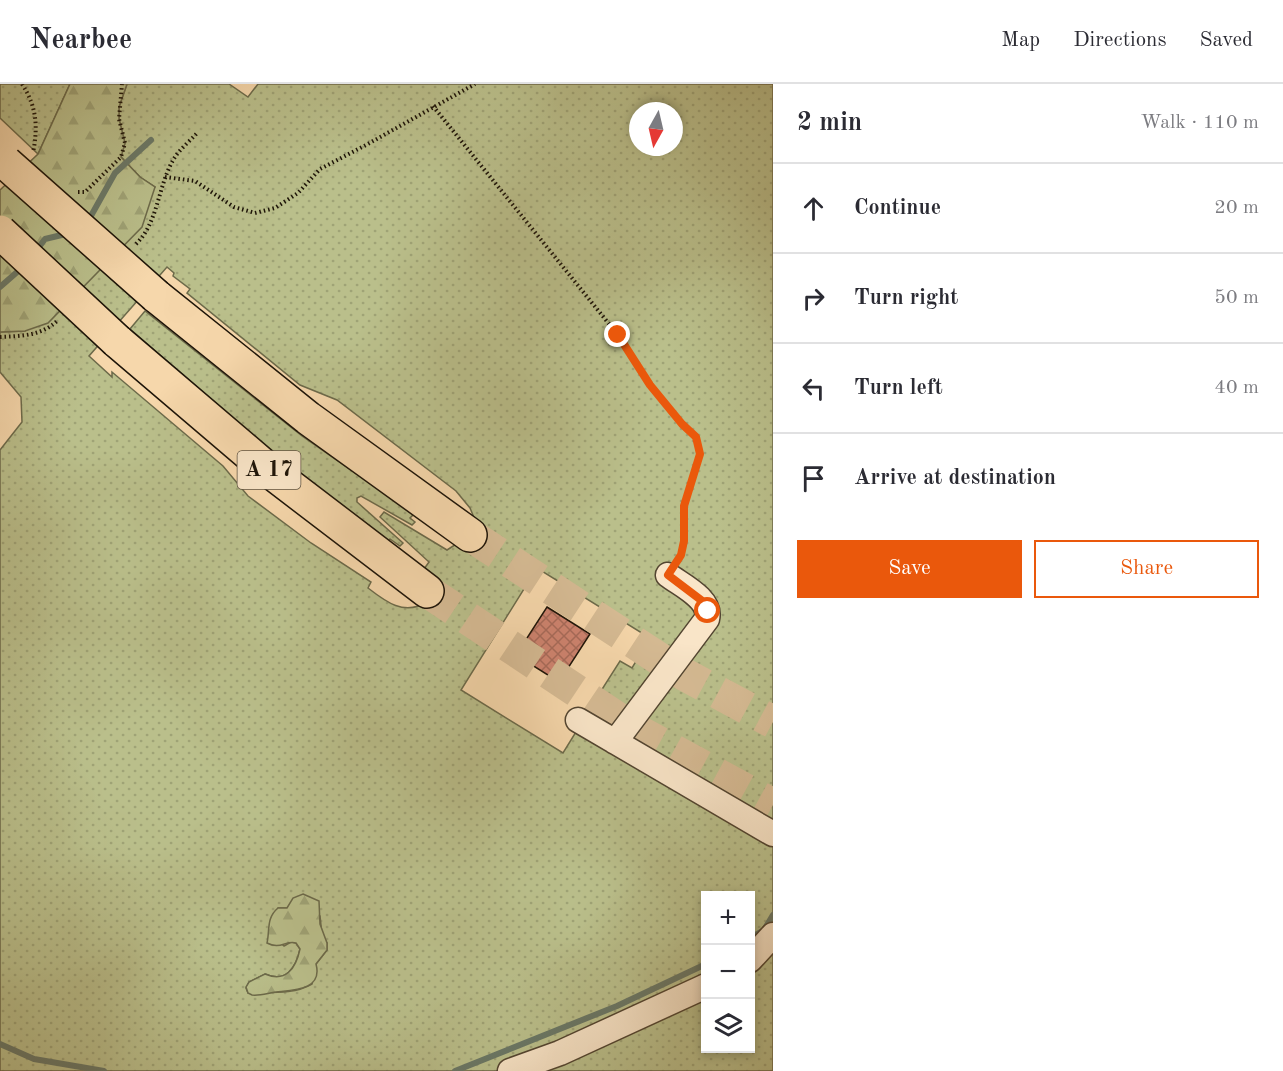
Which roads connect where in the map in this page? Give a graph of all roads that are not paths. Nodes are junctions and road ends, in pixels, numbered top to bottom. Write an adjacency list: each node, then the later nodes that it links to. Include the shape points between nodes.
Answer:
1 (12, 161): 3 (highway, A 17, bridge, via 156,296 308,418)
2 (0, 232): 5 (highway, A 17, bridge, via 117,341 266,468)
3 (470, 535)
4 (668, 575): 7 (lane, via 701,600 708,611 707,619)
5 (427, 591)
6 (578, 720): 7 (lane)
7 (615, 742): 8 (lane)
8 (773, 834)
9 (773, 935): 10 (lane)
10 (755, 955)
11 (701, 988): 12 (lane, via 560,1053)
12 (510, 1071)

